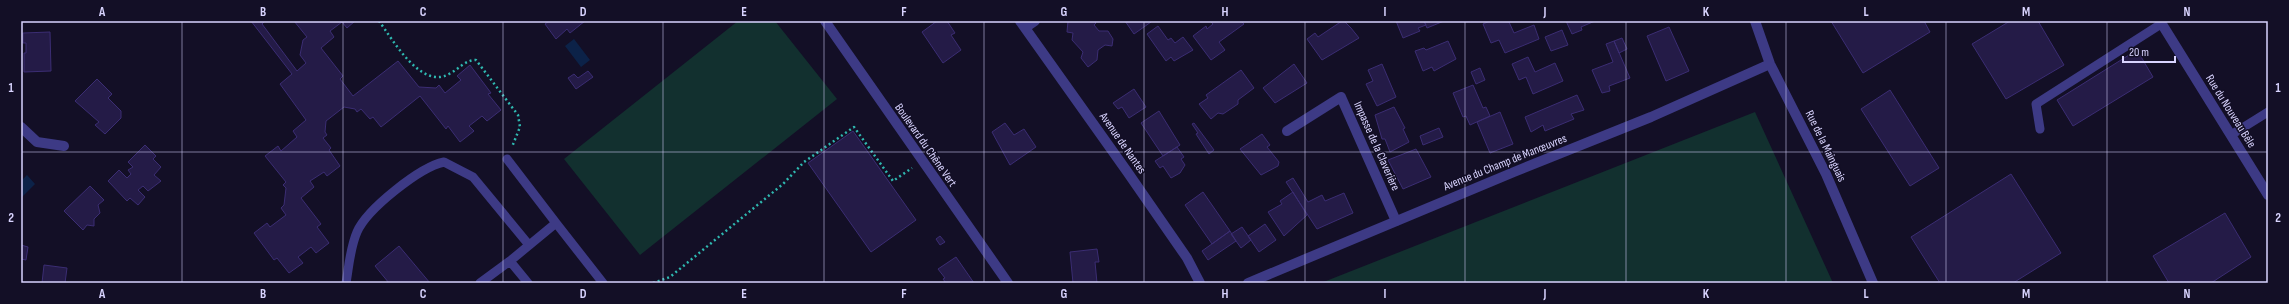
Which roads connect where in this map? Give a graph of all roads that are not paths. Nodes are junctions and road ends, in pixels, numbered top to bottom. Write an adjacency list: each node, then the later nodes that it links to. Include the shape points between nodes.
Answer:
1 (825, 21): 23 (street, Boulevard du Chêne Vert)
2 (1035, 21): 5 (street)
3 (1756, 21): 6 (street, Rue de la Mainguais)
4 (2161, 22): 9 (lane, via 2036,104); 11 (street, Rue du Nouveau Bêle)
5 (1022, 25): 24 (street, Avenue de Nantes, via 1187,258)
6 (1770, 64): 15 (street, Avenue du Champ de Manœuvres, via 1651,117); 26 (street, Rue de la Mainguais, via 1826,174)
7 (2268, 112): 11 (lane)
8 (21, 127): 12 (street, via 37,142)
9 (2040, 129)
10 (1287, 131): 15 (street, Impasse de la Claverière, via 1341,97)
11 (2231, 135): 14 (street, Rue du Nouveau Bêle)
12 (64, 146)
13 (507, 158): 16 (lane)
14 (2268, 195)
15 (1396, 221): 25 (street, Avenue du Champ de Manœuvres)
16 (556, 223): 17 (lane); 22 (lane)
17 (529, 245): 18 (lane); 19 (lane, via 473,177 444,162 432,165 419,173 365,218 357,231)
18 (510, 261): 20 (lane); 21 (lane)
19 (346, 283)
20 (480, 283)
21 (528, 283)
22 (603, 283)
23 (1008, 283)
24 (1200, 283)
25 (1248, 283)
26 (1873, 283)

